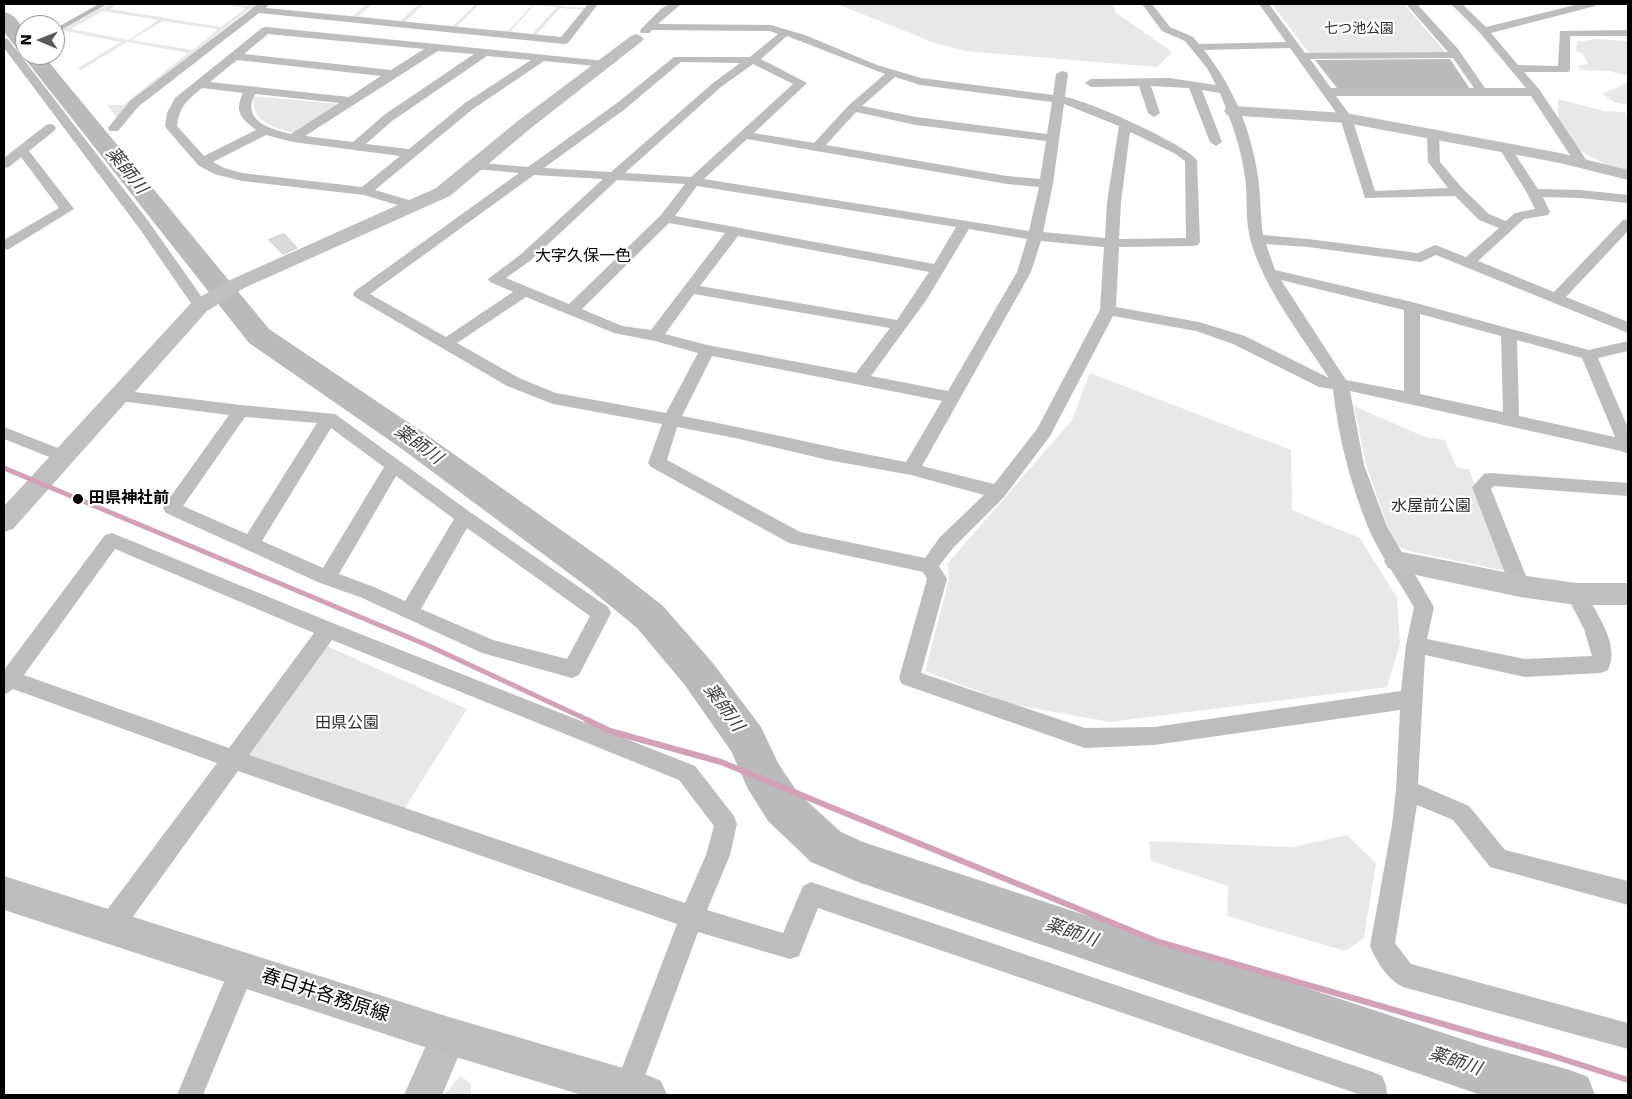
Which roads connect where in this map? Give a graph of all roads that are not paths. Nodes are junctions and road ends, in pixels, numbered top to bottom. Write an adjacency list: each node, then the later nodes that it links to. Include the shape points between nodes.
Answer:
1 (593, 4): 8 (street, via 564,40)
2 (676, 4): 9 (street)
3 (1147, 4): 17 (street, via 1166,29 1189,39)
4 (1264, 4): 15 (street)
5 (1412, 4): 19 (street)
6 (1456, 4): 10 (street)
7 (1591, 4): 10 (street, via 1529,14)
8 (260, 7): 46 (street, via 134,104)
9 (650, 27): 11 (street, via 763,27); 13 (street)
10 (1484, 31): 25 (street)
11 (786, 32): 23 (street); 26 (street, via 873,67)
12 (1628, 33): 25 (street, via 1564,33 1564,70)
13 (636, 39): 24 (street)
14 (4, 41): 87 (street, via 138,217)
15 (1294, 44): 17 (street); 21 (street)
16 (437, 46): 18 (street); 20 (street, via 266,30); 27 (street)
17 (1195, 47): 33 (street)
18 (485, 52): 22 (street); 53 (street, via 388,118)
19 (1457, 55): 21 (street); 36 (street)
20 (235, 56): 27 (street); 31 (street)
21 (1302, 56): 35 (street)
22 (540, 59): 24 (street); 57 (street, via 469,106)
23 (753, 60): 49 (street, via 801,83); 62 (street, via 678,59); 64 (street, via 717,86)
24 (605, 64): 61 (street)
25 (1515, 68): 37 (street)
26 (894, 72): 38 (street, via 938,84); 40 (street)
27 (390, 74): 39 (street)
28 (1062, 74): 38 (street)
29 (1091, 83): 30 (street)
30 (1144, 83): 32 (street); 42 (street)
31 (198, 84): 34 (street); 58 (street, via 179,101 173,113 172,126)
32 (1194, 86): 33 (street); 52 (street)
33 (1225, 90): 41 (street)
34 (250, 91): 39 (street); 47 (street, via 244,103 247,117)
35 (1328, 92): 36 (street); 43 (street)
36 (1482, 92): 37 (street)
37 (1535, 92): 60 (street)
38 (1058, 98): 44 (street, via 1086,106); 51 (street)
39 (353, 101): 50 (street)
40 (853, 108): 51 (street); 54 (street)
41 (1233, 112): 43 (street); 78 (street, via 1246,144)
42 (1154, 113)
43 (1346, 118): 48 (street); 68 (street, via 1370,195)
44 (1125, 124): 79 (street); 79 (street, via 1179,150 1191,160 1194,242)
45 (50, 128): 56 (street)
46 (114, 128)
47 (264, 131): 50 (street); 58 (street)
48 (1433, 134): 55 (street); 68 (street, via 1434,162)
49 (744, 135): 54 (street); 65 (street)
50 (293, 138): 53 (street)
51 (1052, 138): 66 (street)
52 (1216, 142)
53 (358, 145): 57 (street)
54 (817, 148): 66 (street)
55 (1505, 148): 60 (street); 69 (street)
56 (22, 150): 59 (street); 80 (street, via 67,209)
57 (410, 153): 67 (street)
58 (203, 162): 67 (street, via 219,171 242,177)
59 (4, 164)
60 (1583, 164): 63 (street)
61 (475, 165): 62 (street); 71 (street, via 443,192)
62 (533, 171): 64 (street); 95 (street, via 360,294)
63 (1628, 175)
64 (614, 176): 65 (street); 85 (street, via 525,258 494,279)
65 (694, 181): 72 (street); 74 (street)
66 (1046, 184): 77 (street)
67 (364, 191): 71 (street)
68 (1458, 192): 75 (street, via 1484,217)
69 (1534, 194): 70 (street); 75 (street, via 1543,212 1520,216)
70 (1628, 199)
71 (414, 206): 87 (street, via 237,284)
72 (666, 218): 76 (street); 89 (street)
73 (1628, 223): 86 (street)
74 (965, 224): 77 (street); 82 (street)
75 (1507, 226): 81 (street)
76 (734, 231): 82 (street); 84 (street)
77 (1035, 236): 79 (street); 102 (street, via 1024,272)
78 (1257, 239): 81 (street, via 1422,258 1435,249); 83 (street)
79 (1112, 243): 90 (street)
80 (4, 246)
81 (1469, 262): 86 (street)
82 (937, 269): 91 (street, via 920,299)
83 (1269, 273): 88 (street); 100 (street)
84 (690, 289): 91 (street); 94 (street)
85 (523, 292): 89 (street); 95 (street)
86 (1556, 299): 92 (street)
87 (200, 306): 101 (street)
88 (1412, 307): 93 (street); 103 (street)
89 (572, 310): 94 (street, via 619,330)
90 (1108, 310): 100 (street, via 1199,327 1239,340 1325,383); 114 (street, via 1044,432)
91 (899, 325): 99 (street)
92 (1628, 328)
93 (1509, 333): 98 (street); 106 (street)
94 (655, 336): 97 (street)
95 (448, 343): 107 (street, via 513,382 553,398)
96 (1628, 346): 98 (street)
97 (706, 350): 99 (street); 107 (street)
98 (1589, 355): 109 (street)
99 (860, 380): 102 (street)
100 (1341, 384): 103 (street); 118 (street, via 1355,465 1378,528)
101 (118, 396): 104 (street); 110 (street)
102 (952, 397): 112 (street)
103 (1412, 398): 106 (street)
104 (241, 410): 105 (street); 117 (street, via 172,508)
105 (329, 418): 111 (street); 117 (street)
106 (1511, 419): 109 (street)
107 (671, 421): 112 (street); 119 (street, via 657,463 796,538)
108 (4, 433): 110 (street)
109 (1628, 447)
110 (62, 456): 116 (street)
111 (394, 466): 115 (street); 120 (street)
112 (911, 469): 114 (street)
113 (1628, 490): 121 (street, via 1490,479 1481,487)
114 (998, 492): 119 (street, via 947,542)
115 (464, 517): 124 (street); 124 (street, via 601,613 572,670 489,648)
116 (4, 522)
117 (250, 543): 120 (street)
118 (1397, 561): 121 (street); 126 (street, via 1424,607)
119 (929, 566): 128 (street, via 937,579 909,678 1084,738 1154,736)
120 (326, 578): 124 (street, via 367,592)
121 (1520, 586): 122 (street)
122 (1576, 594): 123 (street); 126 (street, via 1600,645 1601,664 1525,668)
123 (1628, 594)
124 (409, 612)
125 (328, 630): 127 (street, via 112,540); 129 (street); 133 (street, via 687,773 726,824 718,855)
126 (1416, 645): 128 (street)
127 (7, 682): 129 (street)
128 (1411, 699): 130 (street)
129 (232, 759): 133 (street); 134 (street)
130 (1407, 790): 132 (street, via 1461,813 1498,860); 137 (street, via 1382,946 1404,974)
131 (4, 893): 134 (main road, 春日井各務原線)
132 (1628, 893)
133 (692, 916): 138 (street); 141 (street, via 790,947 811,894 1373,1085)
134 (110, 927): 135 (main road, 春日井各務原線)
135 (242, 969): 136 (main road, 春日井各務原線); 139 (street)
136 (449, 1036): 138 (main road, 春日井各務原線); 140 (street)
137 (1628, 1036)
138 (637, 1092)
139 (190, 1095)
140 (423, 1095)
141 (1374, 1095)

